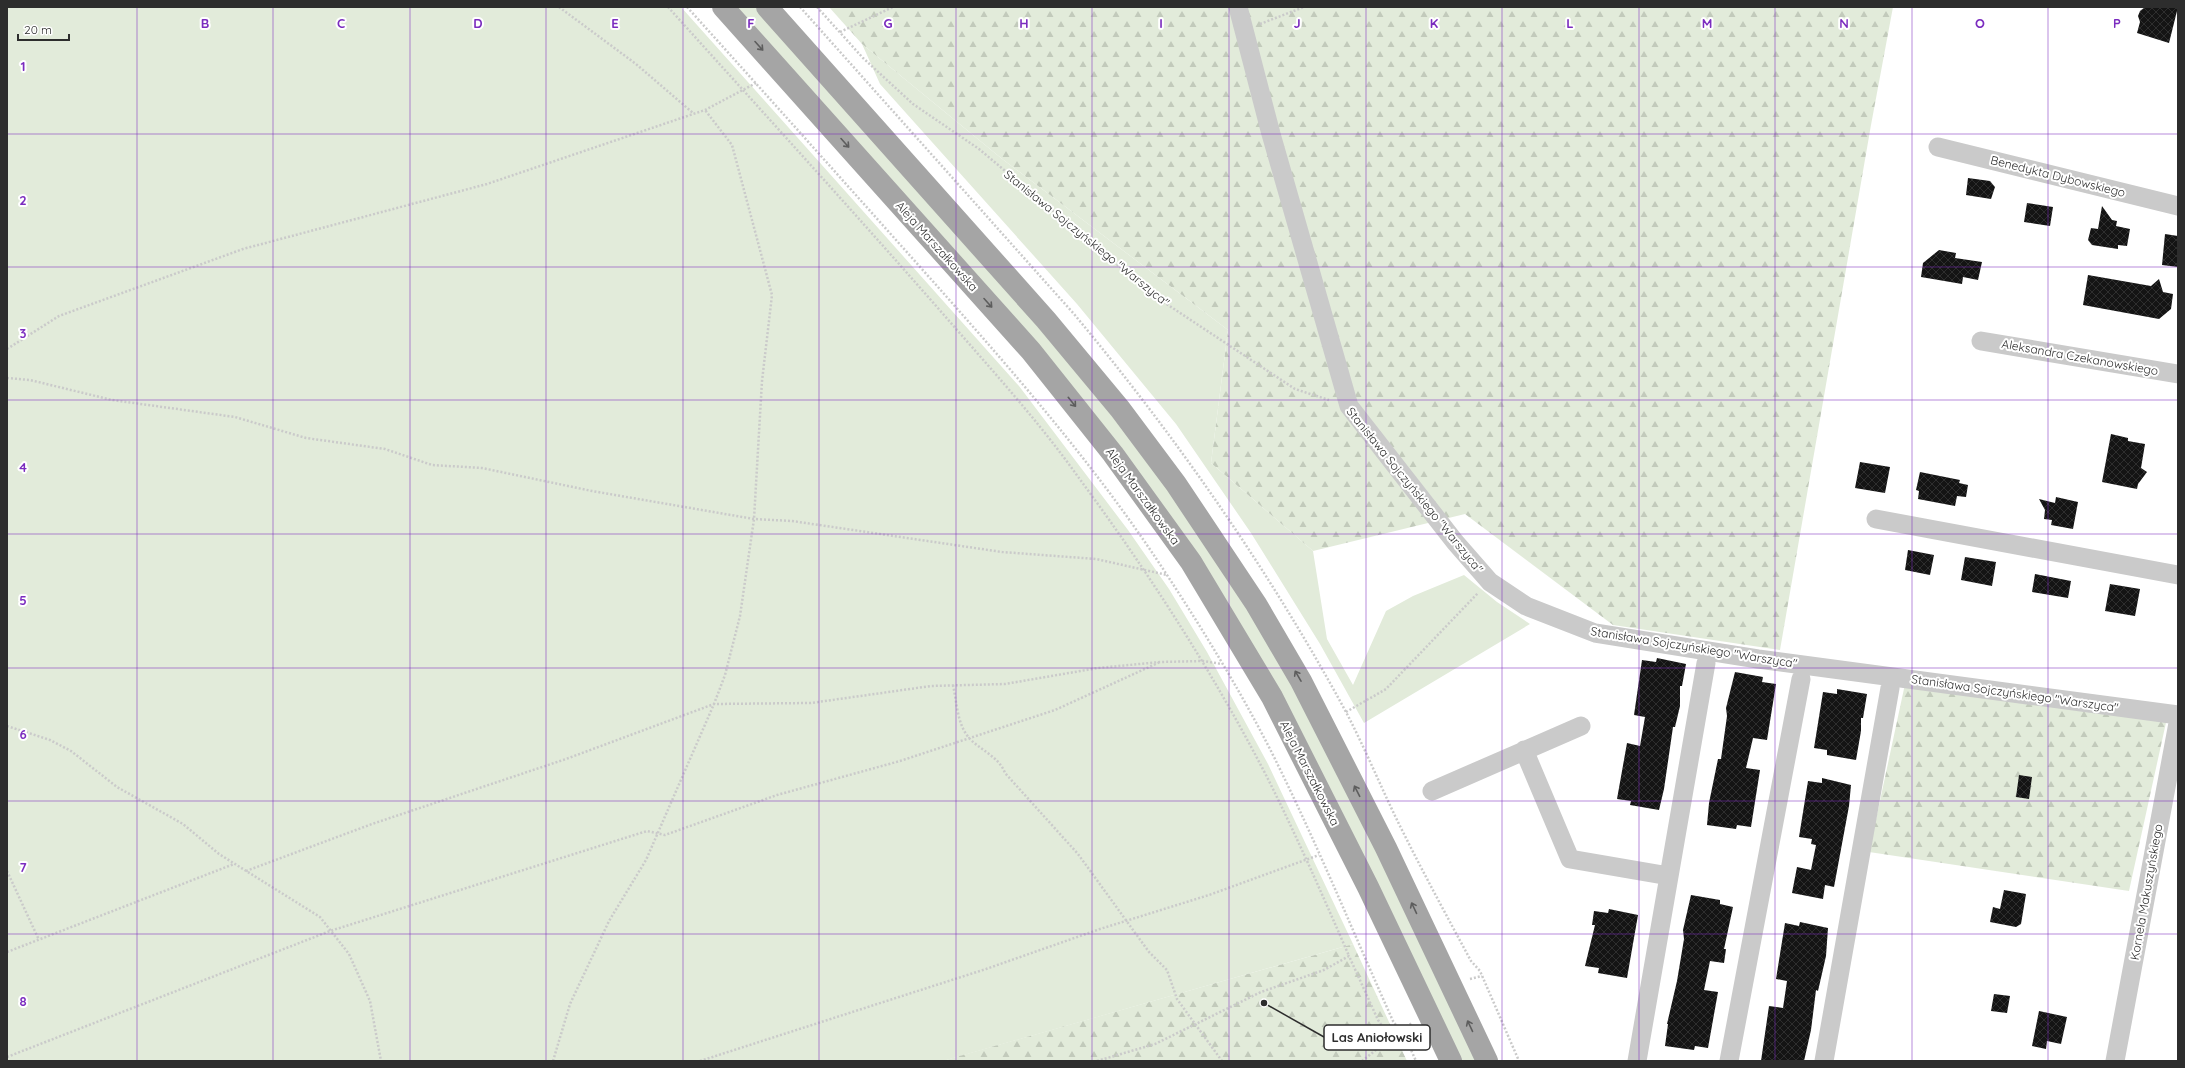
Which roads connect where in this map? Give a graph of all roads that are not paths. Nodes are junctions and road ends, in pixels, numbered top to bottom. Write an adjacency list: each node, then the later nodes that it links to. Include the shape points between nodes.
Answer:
1 (723, 7): 19 (main road, Aleja Marszałkowska, one-way to 19, via 1031,351 1114,454 1191,562 1272,697 1368,887)
2 (768, 7): 20 (main road, one-way to 2, via 1386,848 1301,681 1256,604 1176,484 1120,409 1046,320)
3 (1238, 7): 13 (street, Stanisława Sojczyńskiego "Warszyca", via 1271,134 1349,406 1455,542 1490,582 1526,606 1595,633 1758,659)
4 (1938, 147): 5 (street, Benedykta Dybowskiego)
5 (2178, 206)
6 (1981, 340): 7 (street, Aleksandra Czekanowskiego)
7 (2178, 374)
8 (1876, 519): 9 (street)
9 (2178, 575)
10 (1706, 663): 18 (street)
11 (1801, 679): 22 (street)
12 (1890, 688): 23 (street)
13 (2178, 715)
14 (2178, 723): 24 (street, Kornela Makuszyńskiego)
15 (1581, 726): 16 (street)
16 (1524, 750): 17 (street); 18 (street, via 1570,859)
17 (1432, 790)
18 (1669, 876): 21 (street)
19 (1451, 1061)
20 (1487, 1061)
21 (1637, 1061)
22 (1729, 1061)
23 (1824, 1061)
24 (2115, 1061)

